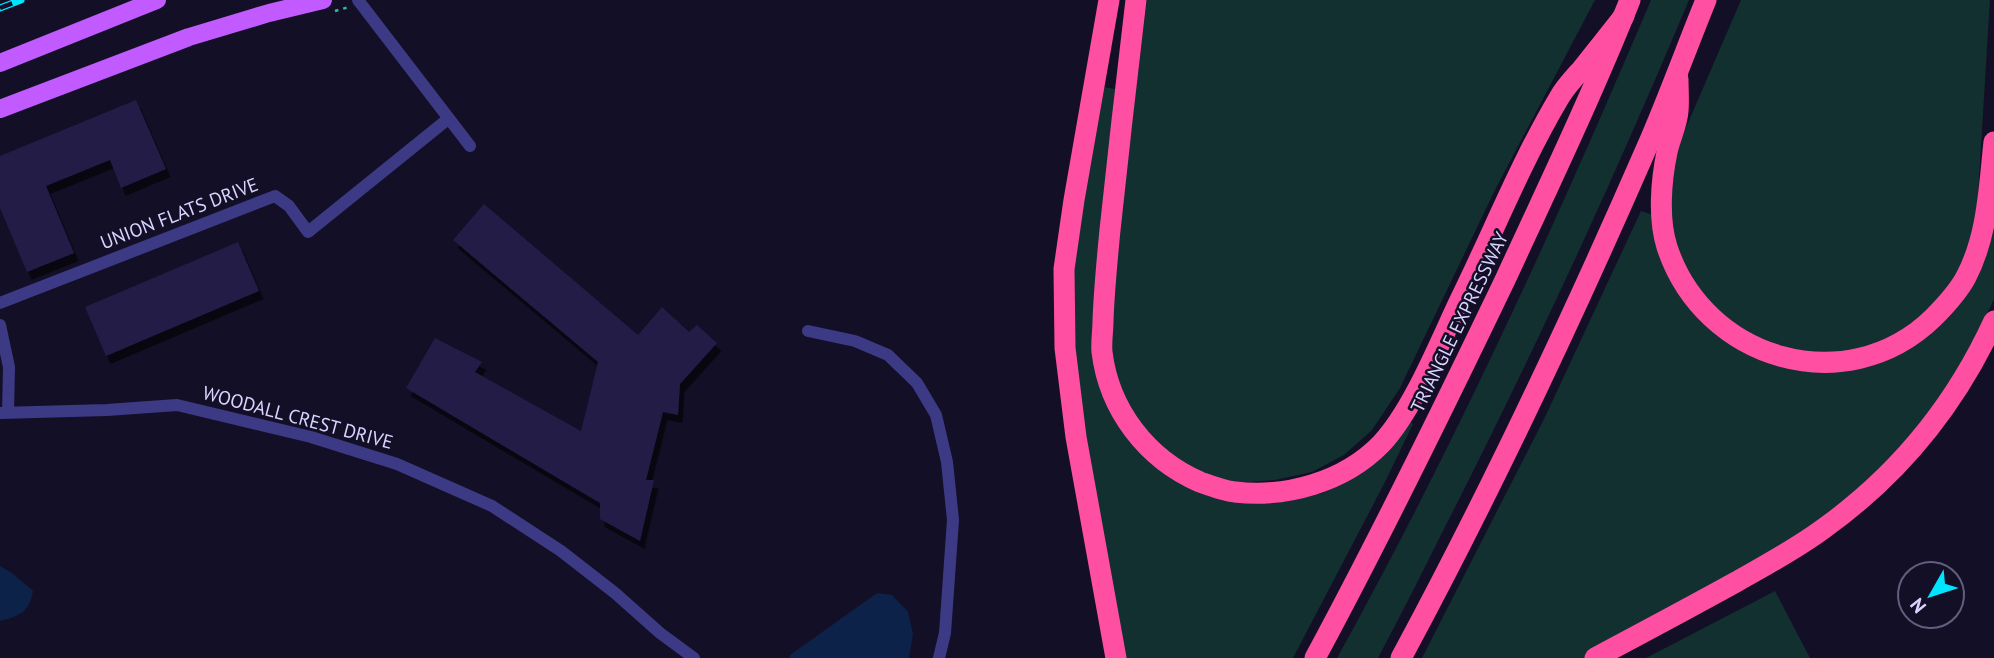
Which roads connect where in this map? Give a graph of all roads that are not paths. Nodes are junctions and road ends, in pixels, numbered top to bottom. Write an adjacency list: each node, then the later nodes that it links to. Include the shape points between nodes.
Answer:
1 (157, 0): 8 (main road)
2 (323, 0): 10 (main road, via 189,37)
3 (358, 0): 11 (street)
4 (1109, 0): 21 (highway, via 1064,269 1065,348 1076,437)
5 (1136, 0): 7 (highway, via 1104,290 1102,351 1108,375 1126,420 1160,459 1207,485 1261,494 1331,478 1381,444 1401,417 1561,95)
6 (1706, 0): 9 (highway)
7 (1627, 8): 22 (highway, TRIANGLE EXPRESSWAY, via 1451,393)
8 (0, 63)
9 (1678, 66): 12 (highway, via 1678,113 1663,181 1666,245 1698,304 1723,329 1750,346 1783,358 1820,362 1854,359 1887,349 1921,330 1947,304 1966,277 1980,242); 23 (highway, via 1648,146 1555,349)
10 (0, 109)
11 (448, 119): 13 (street); 14 (street, UNION FLATS DRIVE, via 308,232 289,206 275,196)
12 (1994, 142)
13 (470, 146)
14 (0, 303)
15 (1994, 321): 24 (highway, via 1947,406 1906,457 1869,493 1784,555)
16 (0, 325): 18 (street, via 9,367)
17 (808, 331): 20 (street, via 855,341 888,355 916,383 936,415 953,520)
18 (4, 412): 19 (street, WOODALL CREST DRIVE, via 177,405 311,437 397,464 503,513 572,560)
19 (694, 658)
20 (939, 658)
21 (1116, 658)
22 (1315, 658)
23 (1401, 658)
24 (1595, 658)

